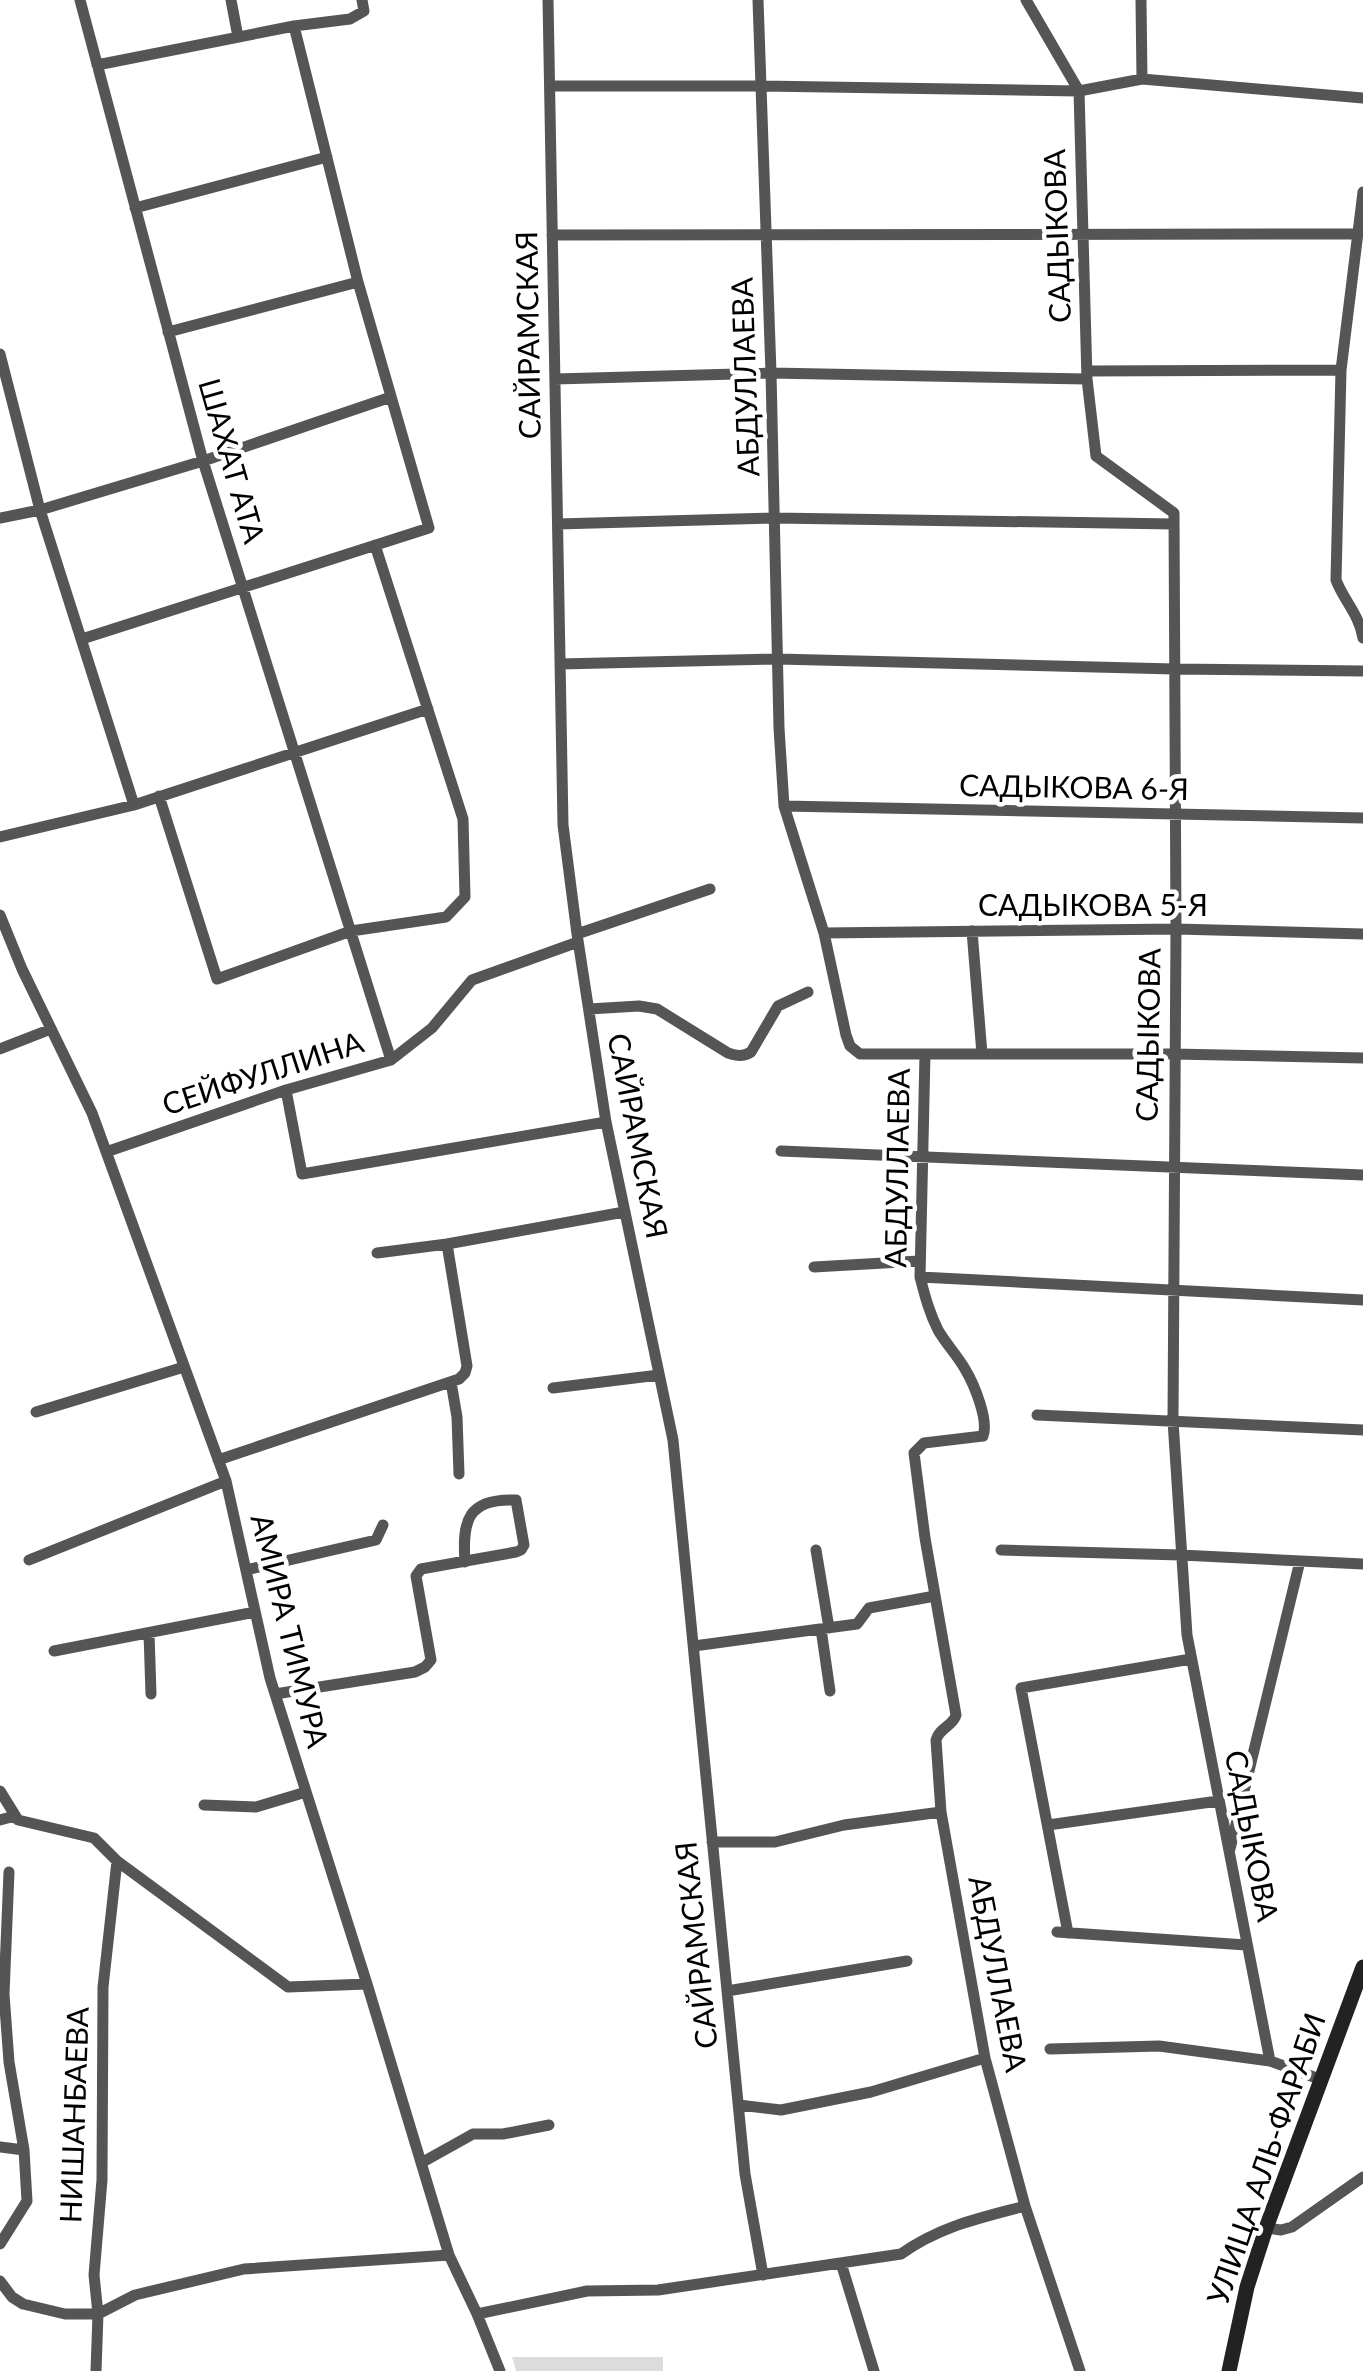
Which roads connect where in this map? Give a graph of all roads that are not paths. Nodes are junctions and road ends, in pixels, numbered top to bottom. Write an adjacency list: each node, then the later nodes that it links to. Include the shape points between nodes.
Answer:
1 (80, 0): 10 (street, ШАХАТ АТА)
2 (231, 0): 9 (street)
3 (362, 0): 8 (street, via 364,11 350,19)
4 (548, 0): 12 (street, САЙРАМСКАЯ)
5 (758, 0): 13 (street, АБДУЛЛАЕВА)
6 (1026, 0): 14 (street, САДЫКОВА)
7 (1141, 0): 11 (street)
8 (294, 26): 9 (street); 16 (street)
9 (238, 37): 10 (street)
10 (97, 65): 18 (street, ШАХАТ АТА)
11 (1142, 79): 14 (street); 15 (street)
12 (550, 86): 13 (street); 21 (street, САЙРАМСКАЯ)
13 (761, 86): 14 (street); 19 (street, АБДУЛЛАЕВА)
14 (1079, 92): 22 (street, САДЫКОВА)
15 (1363, 98)
16 (327, 156): 18 (street); 23 (street)
17 (1363, 192): 20 (street)
18 (135, 208): 24 (street, ШАХАТ АТА)
19 (766, 233): 21 (street); 22 (street); 27 (street, АБДУЛЛАЕВА)
20 (1358, 234): 22 (street); 26 (street)
21 (552, 235): 29 (street, САЙРАМСКАЯ)
22 (1084, 236): 28 (street, САДЫКОВА)
23 (358, 282): 24 (street); 30 (street)
24 (168, 332): 31 (street, ШАХАТ АТА)
25 (0, 354): 32 (street)
26 (1341, 370): 28 (street); 39 (street, via 1336,580)
27 (772, 373): 28 (street); 29 (street); 34 (street, АБДУЛЛАЕВА)
28 (1087, 375): 36 (street, САДЫКОВА, via 1096,456 1174,513)
29 (555, 379): 35 (street, САЙРАМСКАЯ)
30 (391, 397): 31 (street); 37 (street, via 429,528)
31 (203, 461): 32 (street); 38 (street, ШАХАТ АТА)
32 (40, 510): 33 (street); 40 (street)
33 (0, 518)
34 (774, 518): 35 (street); 36 (street); 41 (street, АБДУЛЛАЕВА)
35 (558, 524): 42 (street, САЙРАМСКАЯ)
36 (1174, 524): 43 (street, САДЫКОВА)
37 (375, 546): 38 (street); 45 (street)
38 (242, 587): 40 (street); 46 (street, ШАХАТ АТА)
39 (1363, 638)
40 (82, 639): 48 (street)
41 (778, 659): 42 (street); 43 (street); 49 (street, АБДУЛЛАЕВА)
42 (560, 664): 60 (street, САЙРАМСКАЯ, via 563,824)
43 (1174, 669): 44 (street); 50 (street, САДЫКОВА)
44 (1363, 671)
45 (428, 709): 46 (street); 56 (street, via 463,819 465,897 446,917)
46 (294, 752): 47 (street); 56 (street, ШАХАТ АТА)
47 (159, 796): 48 (street); 56 (street, via 217,979)
48 (134, 805): 52 (street)
49 (784, 806): 50 (street, САДЫКОВА 6-Я); 58 (street, АБДУЛЛАЕВА)
50 (1175, 815): 51 (street, САДЫКОВА 6-Я); 55 (street, САДЫКОВА)
51 (1363, 818)
52 (0, 838)
53 (710, 889): 60 (street, СЕЙФУЛЛИНА)
54 (0, 915): 63 (street, АМИРА ТИМУРА)
55 (1176, 929): 57 (street, САДЫКОВА 5-Я); 59 (street, САДЫКОВА 5-Я); 67 (street, САДЫКОВА)
56 (350, 931): 69 (street, ШАХАТ АТА)
57 (972, 931): 58 (street, САДЫКОВА 5-Я); 66 (street)
58 (824, 933): 65 (street, АБДУЛЛАЕВА, via 850,1046 860,1054)
59 (1363, 934)
60 (577, 938): 62 (street, САЙРАМСКАЯ); 69 (street, СЕЙФУЛЛИНА, via 472,980 432,1028)
61 (808, 992): 62 (street, via 778,1006 744,1056 656,1009)
62 (588, 1009): 71 (street, САЙРАМСКАЯ)
63 (52, 1029): 64 (street); 72 (street, АМИРА ТИМУРА)
64 (0, 1048)
65 (925, 1054): 66 (street); 74 (street, АБДУЛЛАЕВА)
66 (982, 1054): 67 (street)
67 (1174, 1054): 68 (street); 75 (street, САДЫКОВА)
68 (1363, 1058)
69 (391, 1060): 70 (street, СЕЙФУЛЛИНА)
70 (286, 1090): 71 (street, via 302,1174); 72 (street, СЕЙФУЛЛИНА)
71 (606, 1122): 77 (street, САЙРАМСКАЯ)
72 (106, 1152): 85 (street, АМИРА ТИМУРА)
73 (781, 1152): 74 (street)
74 (924, 1156): 75 (street); 80 (street, АБДУЛЛАЕВА)
75 (1173, 1168): 76 (street); 83 (street, САДЫКОВА)
76 (1363, 1175)
77 (624, 1212): 78 (street); 86 (street, САЙРАМСКАЯ)
78 (447, 1244): 79 (street); 87 (street, via 467,1366)
79 (377, 1253)
80 (919, 1261): 81 (street); 82 (street, АБДУЛЛАЕВА)
81 (814, 1267)
82 (920, 1277): 83 (street); 105 (street, АБДУЛЛАЕВА, via 928,1309 965,1368 986,1427 983,1436 924,1443 914,1453)
83 (1172, 1290): 84 (street); 91 (street, САДЫКОВА)
84 (1363, 1300)
85 (184, 1367): 89 (street); 93 (street, АМИРА ТИМУРА)
86 (659, 1375): 88 (street); 109 (street, САЙРАМСКАЯ, via 673,1440)
87 (450, 1382): 93 (street); 94 (street)
88 (553, 1388)
89 (36, 1412)
90 (1037, 1415): 91 (street)
91 (1172, 1421): 92 (street); 99 (street, САДЫКОВА)
92 (1363, 1430)
93 (218, 1460): 95 (street, АМИРА ТИМУРА)
94 (459, 1474)
95 (226, 1482): 100 (street); 104 (street, АМИРА ТИМУРА)
96 (383, 1524): 104 (street, via 376,1540)
97 (816, 1550): 107 (street)
98 (1001, 1550): 99 (street)
99 (1181, 1555): 101 (street); 111 (street, САДЫКОВА)
100 (29, 1560)
101 (1300, 1561): 103 (street); 124 (street)
102 (466, 1562): 102 (street, via 521,1550 516,1500 477,1507 463,1532); 114 (street, via 422,1569 416,1576 431,1660 425,1667)
103 (1363, 1564)
104 (246, 1570): 106 (street, АМИРА ТИМУРА)
105 (936, 1596): 107 (street, via 869,1608 857,1624); 119 (street, АБДУЛЛАЕВА, via 956,1715 936,1740)
106 (255, 1612): 108 (street); 114 (street, АМИРА ТИМУРА)
107 (825, 1628): 109 (street); 112 (street)
108 (149, 1633): 110 (street); 113 (street)
109 (694, 1646): 123 (street, САЙРАМСКАЯ)
110 (54, 1651)
111 (1191, 1660): 117 (street, САДЫКОВА); 122 (street, via 1022,1688)
112 (830, 1692)
113 (151, 1694)
114 (275, 1694): 116 (street, АМИРА ТИМУРА)
115 (0, 1791): 120 (street)
116 (306, 1792): 118 (street, via 256,1807); 130 (street, АМИРА ТИМУРА)
117 (1218, 1801): 122 (street); 124 (street, САДЫКОВА)
118 (204, 1805)
119 (941, 1812): 123 (street, via 774,1842); 133 (street, АБДУЛЛАЕВА)
120 (15, 1816): 121 (street); 125 (street, via 94,1838)
121 (0, 1820)
122 (1048, 1824): 127 (street, via 1063,1933)
123 (712, 1842): 131 (street, САЙРАМСКАЯ)
124 (1228, 1854): 127 (street, САДЫКОВА)
125 (117, 1861): 130 (street, via 288,1987); 149 (street, НИШАНБАЕВА, via 104,1987)
126 (9, 1872): 139 (street, via 4,1994)
127 (1246, 1946): 134 (street, САДЫКОВА)
128 (907, 1961): 131 (street)
129 (1363, 1967): 135 (main road, УЛИЦА АЛЬ-ФАРАБИ)
130 (367, 1984): 140 (street, АМИРА ТИМУРА)
131 (727, 1990): 136 (street, САЙРАМСКАЯ)
132 (1050, 2050): 134 (street, via 1158,2046)
133 (985, 2058): 136 (street, via 782,2110); 142 (street, АБДУЛЛАЕВА)
134 (1270, 2061): 135 (street)
135 (1322, 2080): 143 (main road, УЛИЦА АЛЬ-ФАРАБИ)
136 (738, 2106): 147 (street, САЙРАМСКАЯ)
137 (549, 2125): 140 (street, via 474,2134)
138 (0, 2147): 139 (street)
139 (24, 2150): 144 (street, via 26,2200)
140 (421, 2163): 145 (street, АМИРА ТИМУРА)
141 (1363, 2177): 143 (street, via 1292,2227)
142 (1026, 2206): 146 (street, via 953,2225 901,2254); 154 (street, АБДУЛЛАЕВА)
143 (1266, 2228): 155 (main road, УЛИЦА АЛЬ-ФАРАБИ)
144 (0, 2244)
145 (449, 2255): 149 (street, via 244,2269 135,2295); 150 (street, АМИРА ТИМУРА)
146 (842, 2263): 147 (street); 153 (street)
147 (763, 2274): 150 (street, via 658,2290 587,2291)
148 (0, 2281): 149 (street, via 23,2304)
149 (98, 2314): 151 (street, НИШАНБАЕВА)
150 (477, 2314): 152 (street, АМИРА ТИМУРА)
151 (96, 2371)
152 (500, 2371)
153 (874, 2371)
154 (1080, 2371)
155 (1229, 2371)

